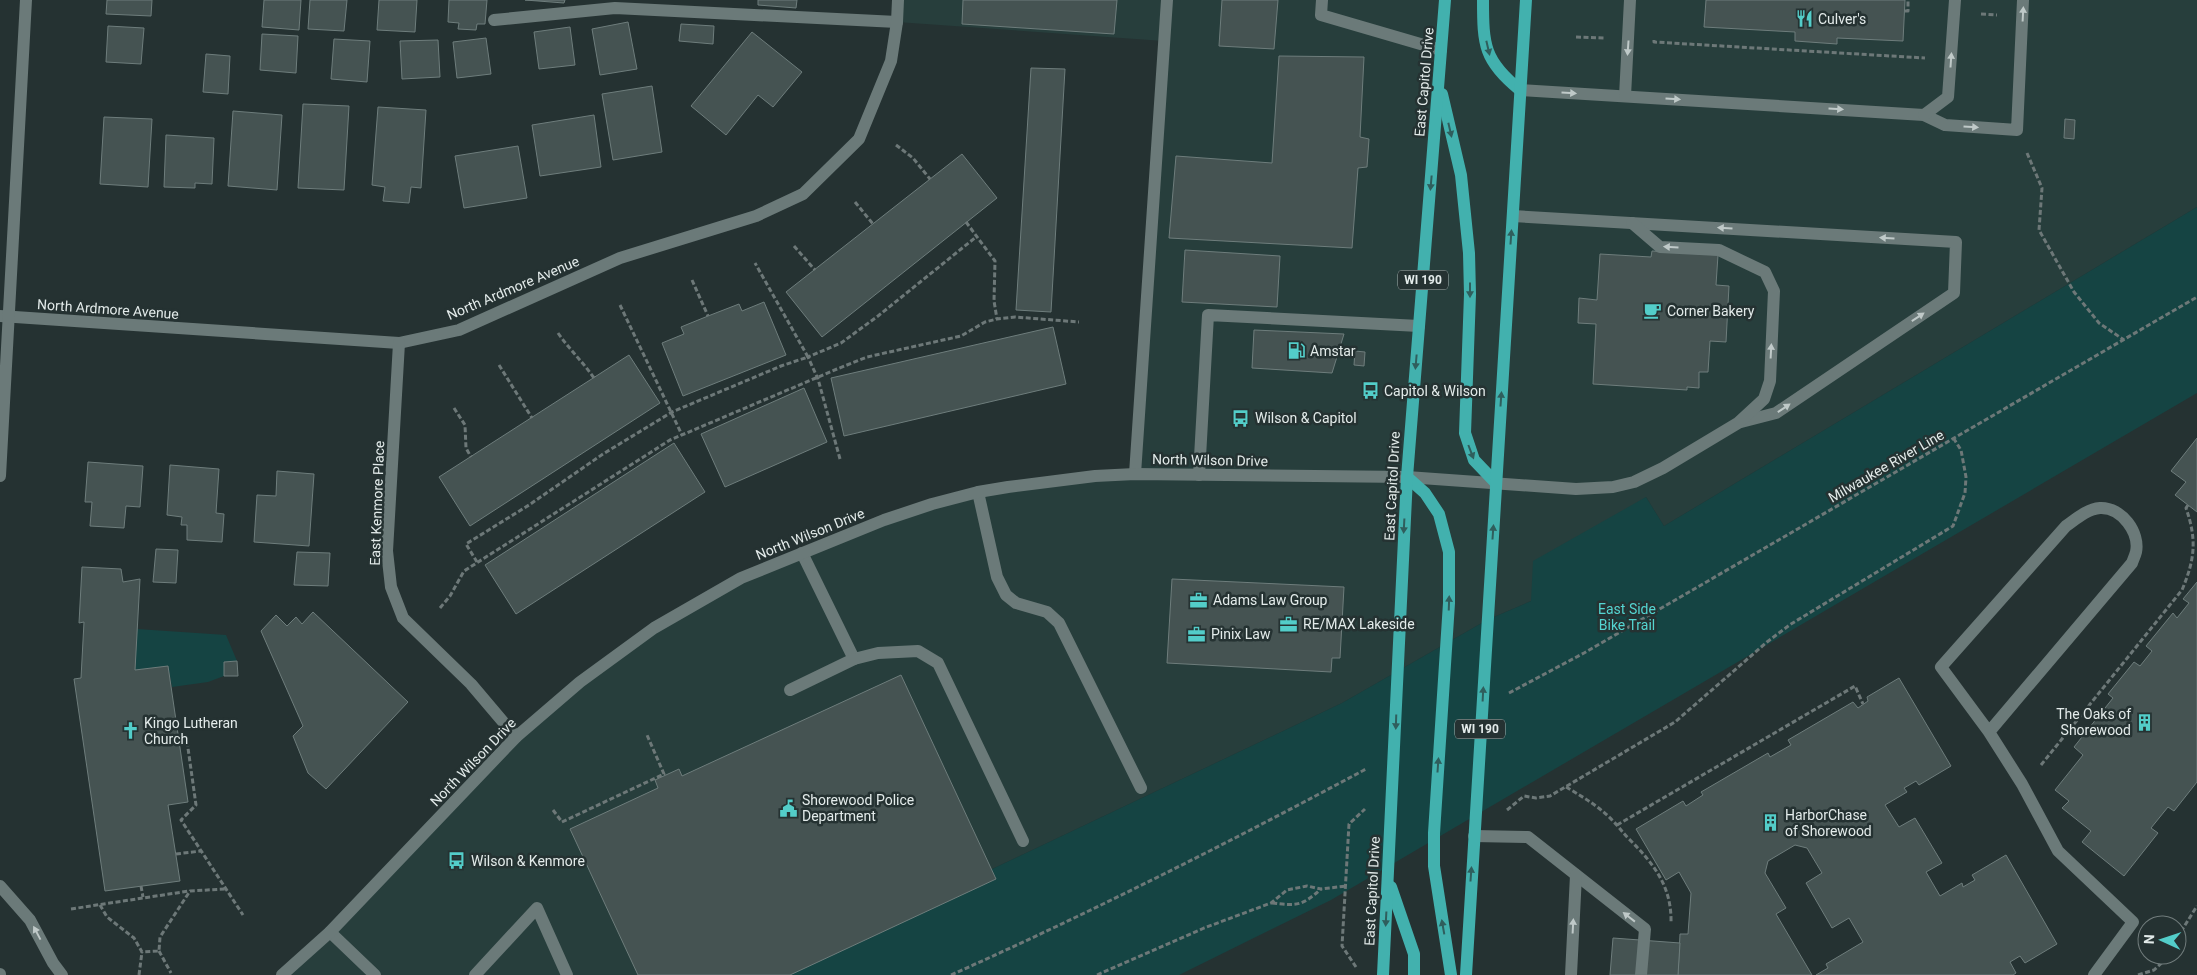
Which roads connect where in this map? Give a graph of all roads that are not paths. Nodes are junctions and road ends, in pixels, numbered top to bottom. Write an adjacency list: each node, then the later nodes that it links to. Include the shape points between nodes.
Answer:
1 (26, 0): 20 (street)
2 (898, 0): 12 (street, North Ardmore Avenue)
3 (1167, 0): 24 (street)
4 (1322, 0): 13 (street, via 1321,15)
5 (1445, 0): 13 (main road, East Capitol Drive / WI 190)
6 (1484, 0): 15 (main road, one-way to 15, via 1487,51 1501,75)
7 (1526, 0): 15 (main road, WI 190)
8 (1630, 0): 16 (street, one-way to 16)
9 (1955, 0): 17 (street, one-way to 9, via 1948,97)
10 (2023, 0): 17 (street, one-way to 10, via 1945,126 2017,130)
11 (494, 20): 12 (street, via 615,8)
12 (897, 22): 22 (street, North Ardmore Avenue, via 891,61 859,139 803,194 756,216 620,258 459,330)
13 (1441, 50): 14 (main road, East Capitol Drive / WI 190)
14 (1439, 82): 21 (main road, East Capitol Drive / WI 190, one-way to 21); 28 (main road, one-way to 28, via 1462,175 1469,253 1465,433 1474,460)
15 (1520, 90): 16 (street, one-way to 16); 18 (main road, WI 190)
16 (1625, 96): 17 (street, one-way to 17)
17 (1924, 115)
18 (1512, 216): 19 (street); 28 (main road, WI 190, one-way to 18)
19 (1632, 223): 23 (street, one-way to 19, via 1764,399 1770,381 1774,291 1765,272 1719,250 1660,247); 23 (street, one-way to 19, via 1776,413 1954,293 1956,242)
20 (5, 317): 22 (street, North Ardmore Avenue); 26 (street)
21 (1419, 326): 25 (street, via 1208,314); 27 (main road, East Capitol Drive / WI 190, one-way to 27)
22 (399, 343): 34 (street, East Kenmore Place, via 387,551 391,586 404,618 471,684)
23 (1738, 423): 28 (street, North Wilson Drive, via 1663,468 1634,482 1614,487 1576,489)
24 (1134, 474): 25 (street, North Wilson Drive); 29 (street, North Wilson Drive, via 1086,477)
25 (1200, 475): 27 (street, North Wilson Drive)
26 (0, 476)
27 (1407, 477): 28 (street, North Wilson Drive); 39 (main road, East Capitol Drive / WI 190, one-way to 39); 49 (main road, one-way to 27, via 1434,866 1449,603 1448,552 1439,514 1425,493)
28 (1496, 483): 36 (main road, WI 190, one-way to 28)
29 (978, 492): 30 (street, North Wilson Drive, via 884,520); 35 (street, via 997,577 1006,595 1016,603 1047,612 1059,623)
30 (802, 553): 31 (street); 34 (street, North Wilson Drive, via 741,578 654,628 580,682)
31 (854, 659): 32 (street); 37 (street, via 878,653 918,651 938,663)
32 (790, 690)
33 (1989, 732): 33 (street, via 1941,667 2066,526 2086,512 2101,508 2111,510 2122,517 2136,538 2132,564); 53 (street, via 2058,851 2133,922)
34 (516, 737): 41 (street, North Wilson Drive)
35 (1141, 788)
36 (1474, 836): 38 (street, via 1528,837); 50 (main road, WI 190, one-way to 36)
37 (1023, 841)
38 (1576, 875): 51 (street, one-way to 38); 52 (street, one-way to 38, via 1645,929)
39 (1388, 880): 47 (main road, East Capitol Drive / WI 190, one-way to 47); 48 (main road, via 1414,954)
40 (0, 886): 42 (street, one-way to 40, via 30,920)
41 (330, 932): 43 (street, North Wilson Drive); 44 (street)
42 (62, 975)
43 (282, 975)
44 (374, 975)
45 (475, 975): 46 (street, via 537,908)
46 (567, 975)
47 (1383, 975)
48 (1414, 975)
49 (1451, 975)
50 (1466, 975)
51 (1571, 975)
52 (1641, 975)
53 (2094, 975)

